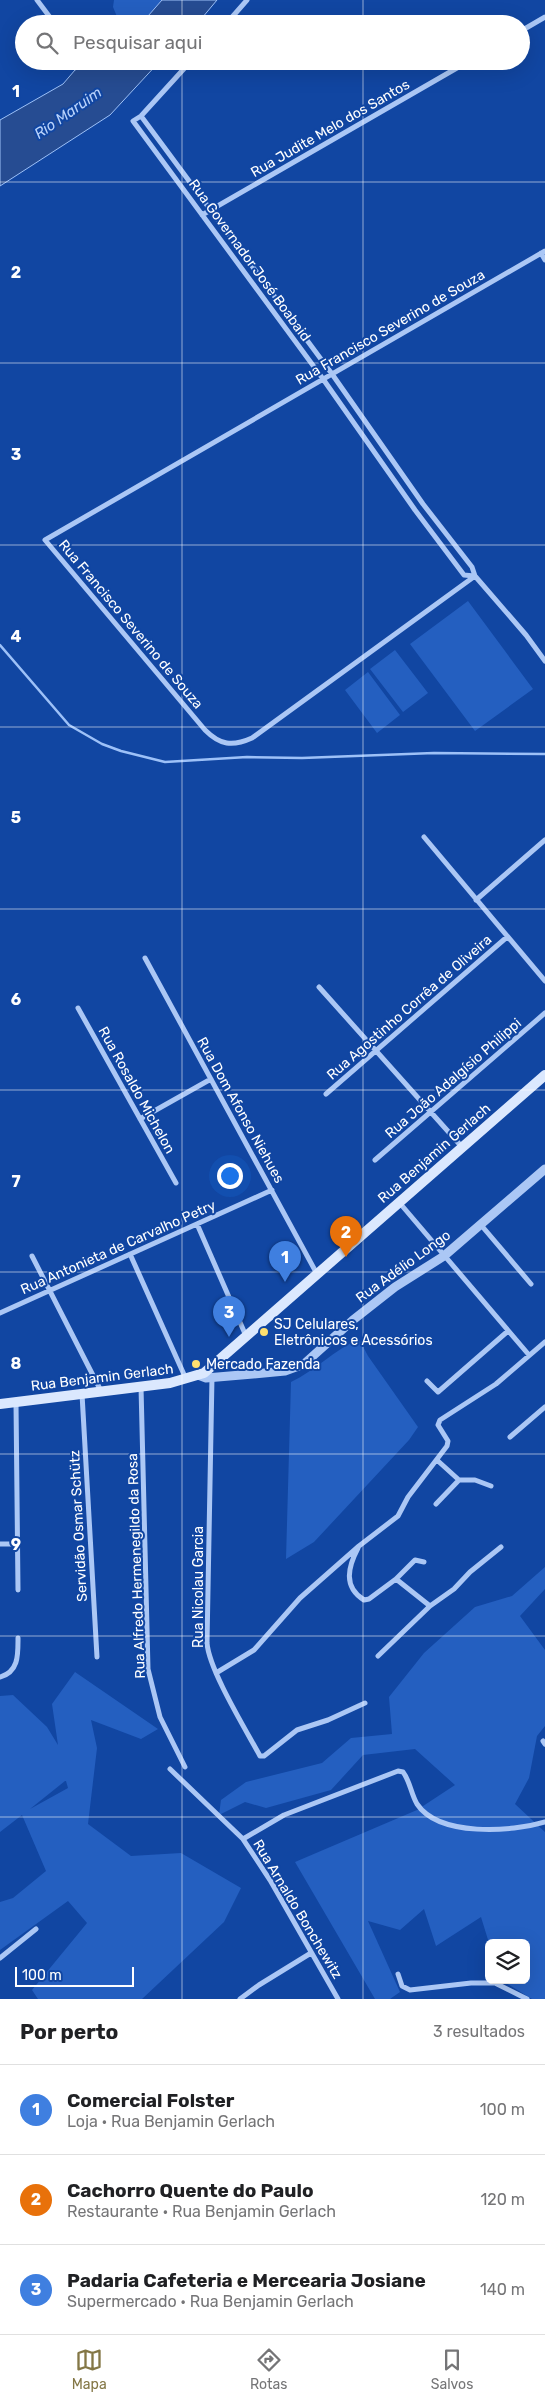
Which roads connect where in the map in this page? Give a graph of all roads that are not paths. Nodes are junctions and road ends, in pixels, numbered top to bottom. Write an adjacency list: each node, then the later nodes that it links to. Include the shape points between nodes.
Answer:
1 (37, 0): 3 (street)
2 (247, 0): 4 (street)
3 (48, 15)
4 (234, 15)
5 (545, 18): 6 (street)
6 (530, 26)
7 (183, 70): 9 (street)
8 (453, 70): 10 (street, Rua Judite Melo dos Santos)
9 (141, 116): 10 (street, Rua Governador José Boabaid); 11 (street, Rua Governador José Boabaid, via 133,121)
10 (211, 210): 11 (street, Rua Judite Melo dos Santos); 14 (street, Rua Governador José Boabaid)
11 (202, 215): 15 (street, Rua Governador José Boabaid)
12 (543, 252): 13 (street); 16 (street, Rua Francisco Severino de Souza)
13 (545, 260)
14 (270, 289): 15 (street); 16 (street, Rua Governador José Boabaid)
15 (262, 295): 17 (street, Rua Governador José Boabaid)
16 (332, 374): 17 (street, Rua Francisco Severino de Souza); 18 (street, Rua Governador José Boabaid)
17 (323, 379): 19 (street, Rua Governador José Boabaid); 20 (street, Rua Francisco Severino de Souza, via 45,540 205,730 215,740 229,745 252,738)
18 (423, 504): 19 (street); 20 (street, Rua Governador José Boabaid, via 472,567)
19 (415, 510): 20 (street, Rua Governador José Boabaid, via 464,575)
20 (475, 576): 21 (street, Rua Governador José Boabaid)
21 (545, 661)
22 (424, 837): 24 (street)
23 (545, 840): 24 (street)
24 (476, 900): 25 (street)
25 (507, 937): 27 (street); 31 (street, Rua Agostinho Corrêa de Oliveira)
26 (146, 958): 33 (street, Rua Dom Afonso Niehues)
27 (545, 981)
28 (319, 987): 31 (street)
29 (78, 1008): 36 (street, Rua Rosaldo Michelon)
30 (545, 1013): 35 (street, Rua João Adalgísio Philippi)
31 (376, 1051): 34 (street, Rua Agostinho Corrêa de Oliveira); 35 (street)
32 (545, 1075): 37 (main road, Rua Benjamin Gerlach)
33 (211, 1079): 36 (street); 41 (street, Rua Dom Afonso Niehues)
34 (326, 1094)
35 (431, 1112): 37 (street); 38 (street, Rua João Adalgísio Philippi)
36 (140, 1119): 40 (street, Rua Rosaldo Michelon)
37 (462, 1147): 42 (main road, Rua Benjamin Gerlach)
38 (375, 1160)
39 (545, 1169): 44 (street, Rua Adélio Longo)
40 (176, 1183)
41 (272, 1190): 43 (street, Rua Antonieta de Carvalho Petry); 48 (street, Rua Dom Afonso Niehues)
42 (398, 1201): 47 (street); 48 (main road, Rua Benjamin Gerlach)
43 (197, 1224): 45 (street, Rua Antonieta de Carvalho Petry); 53 (street)
44 (481, 1225): 47 (street, Rua Adélio Longo); 49 (street)
45 (130, 1254): 50 (street, Rua Antonieta de Carvalho Petry); 57 (street)
46 (32, 1256): 50 (street)
47 (444, 1256): 52 (street); 56 (street, Rua Adélio Longo, via 395,1287 304,1364 285,1370)
48 (317, 1274): 53 (main road, Rua Benjamin Gerlach)
49 (531, 1284)
50 (50, 1290): 51 (street, Rua Antonieta de Carvalho Petry); 60 (street)
51 (0, 1313)
52 (508, 1331): 55 (street); 58 (street, via 438,1392)
53 (247, 1337): 56 (main road, Rua Benjamin Gerlach)
54 (545, 1342): 55 (street)
55 (529, 1355): 66 (street, via 496,1384 440,1420 438,1425 448,1441)
56 (206, 1374): 57 (main road, Rua Benjamin Gerlach); 81 (street, Rua Nicolau Garcia, via 207,1643)
57 (186, 1380): 59 (main road, Rua Benjamin Gerlach)
58 (427, 1381)
59 (141, 1386): 60 (main road, Rua Benjamin Gerlach); 84 (street, Rua Alfredo Hermenegildo da Rosa, via 148,1669 160,1717)
60 (101, 1391): 61 (main road, Rua Benjamin Gerlach)
61 (82, 1394): 62 (main road, Rua Benjamin Gerlach); 80 (street, Servidão Osmar Schütz)
62 (16, 1402): 63 (main road, Rua Benjamin Gerlach); 71 (street)
63 (0, 1404)
64 (545, 1407): 65 (street)
65 (510, 1437)
66 (438, 1461): 67 (street); 72 (street, via 408,1497 398,1516)
67 (460, 1480): 68 (street, via 475,1480); 69 (street)
68 (491, 1486)
69 (436, 1504)
70 (0, 1544): 71 (street)
71 (16, 1544): 76 (street)
72 (359, 1546): 75 (street, via 348,1574 357,1596 364,1600 369,1598); 81 (street, via 300,1598 254,1650)
73 (501, 1547): 77 (street)
74 (424, 1562): 75 (street, via 415,1560)
75 (396, 1579): 77 (street)
76 (18, 1590)
77 (430, 1606): 79 (street)
78 (18, 1638): 82 (street, via 16,1664 12,1671)
79 (378, 1656)
80 (97, 1657)
81 (216, 1673): 83 (street, Rua Nicolau Garcia, via 260,1756 297,1730)
82 (0, 1677)
83 (365, 1703)
84 (185, 1768)
85 (170, 1769): 87 (street, Rua Arnaldo Bonchewitz)
86 (545, 1822): 87 (street, via 493,1830 444,1823 418,1805 407,1777 398,1771 284,1815)
87 (243, 1839): 89 (street, Rua Arnaldo Bonchewitz)
88 (36, 1929): 90 (street)
89 (311, 1953): 92 (street); 93 (street, Rua Arnaldo Bonchewitz)
90 (0, 1958)
91 (398, 1974): 94 (street, via 402,1986 410,1990 496,1983)
92 (240, 1999)
93 (338, 1999)
94 (527, 1999)

